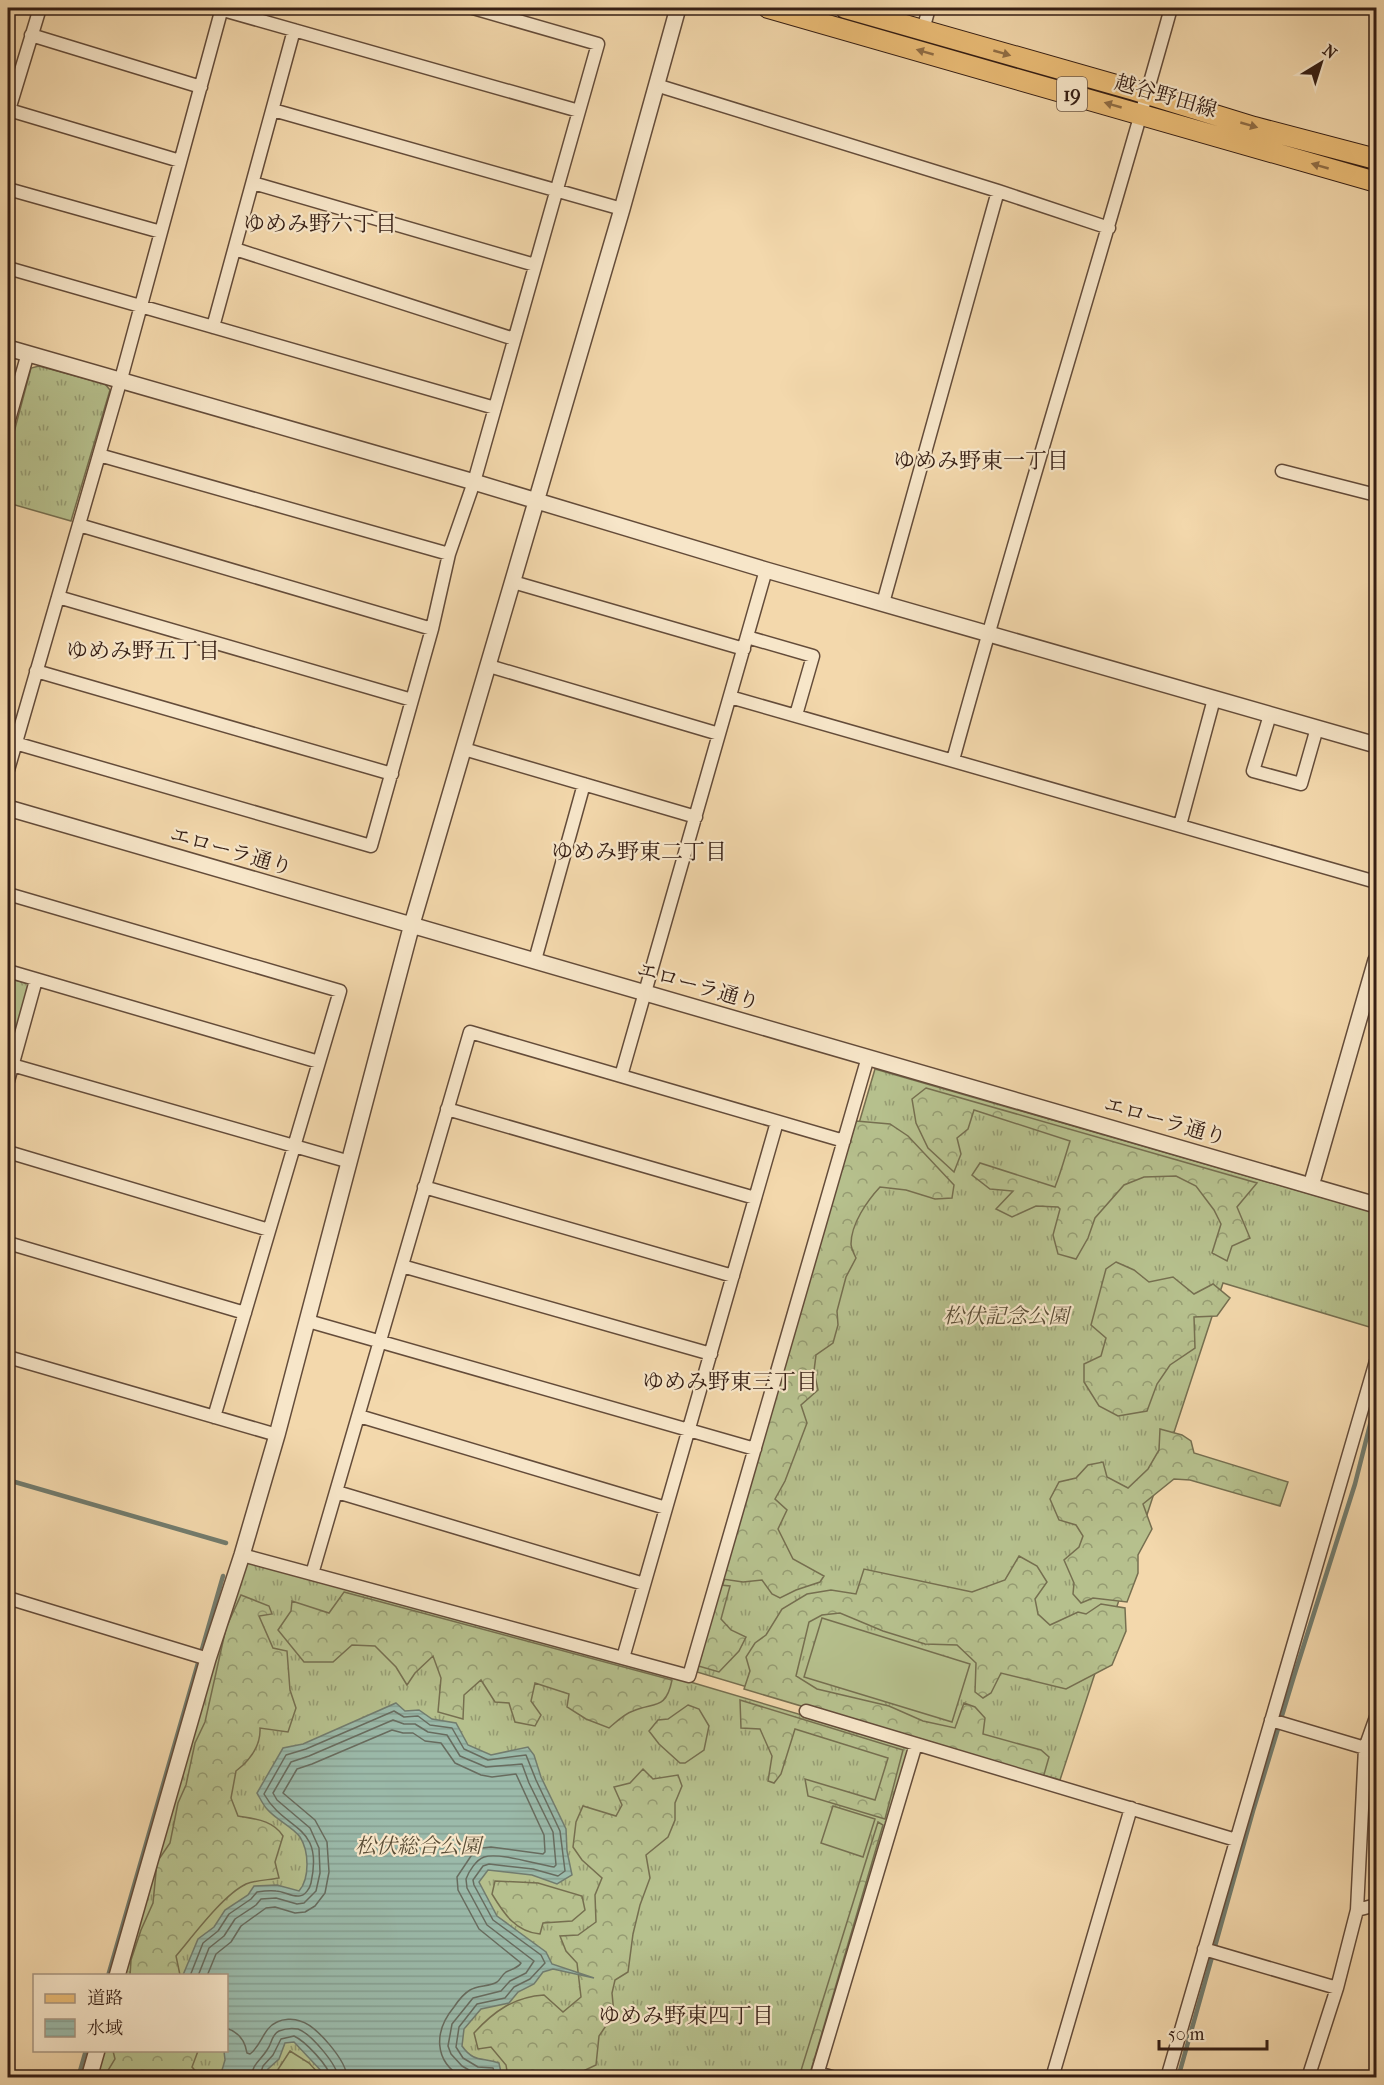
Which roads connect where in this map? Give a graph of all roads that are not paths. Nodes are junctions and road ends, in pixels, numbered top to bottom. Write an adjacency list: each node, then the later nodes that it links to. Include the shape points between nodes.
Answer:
1 (40, 8): 11 (street)
2 (220, 8): 9 (street); 13 (street)
3 (473, 8): 17 (street, via 598,44)
4 (678, 8): 12 (street)
5 (768, 8): 18 (main road, 越谷野田線 / 19, one-way to 5)
6 (844, 8): 10 (main road, 越谷野田線 / 19)
7 (929, 8): 10 (street)
8 (1171, 8): 14 (street)
9 (294, 30): 15 (street); 17 (street)
10 (923, 30): 14 (main road, 越谷野田線 / 19, one-way to 14)
11 (32, 35): 13 (street); 16 (street)
12 (656, 85): 25 (street); 26 (street)
13 (201, 87): 20 (street)
14 (1147, 94): 18 (street); 19 (main road, 越谷野田線 / 19, one-way to 19, via 1254,127)
15 (273, 110): 22 (street); 24 (street)
16 (8, 111): 20 (street)
17 (579, 111): 24 (street)
18 (1141, 114): 21 (main road, 越谷野田線 / 19, one-way to 18); 27 (street)
19 (1376, 154)
20 (180, 161): 28 (street)
21 (1377, 182)
22 (253, 183): 29 (street); 30 (street)
23 (8, 189): 28 (street)
24 (556, 190): 26 (street); 30 (street)
25 (998, 191): 27 (street); 50 (street)
26 (622, 210): 44 (street)
27 (1108, 228): 52 (street)
28 (161, 232): 32 (street)
29 (235, 249): 33 (street); 34 (street)
30 (535, 265): 34 (street)
31 (8, 268): 32 (street)
32 (141, 306): 33 (street); 37 (street)
33 (213, 327): 38 (street)
34 (514, 339): 38 (street)
35 (8, 348): 36 (street)
36 (28, 353): 37 (street); 39 (street)
37 (121, 380): 40 (street); 42 (street)
38 (495, 408): 42 (street)
39 (8, 423)
40 (99, 455): 45 (street); 46 (street)
41 (1282, 471): 43 (street)
42 (474, 482): 44 (street); 46 (street)
43 (1377, 495)
44 (535, 501): 47 (street); 48 (street)
45 (79, 525): 49 (street); 51 (street)
46 (449, 554): 51 (street)
47 (766, 570): 50 (street); 53 (street)
48 (513, 582): 53 (street); 54 (street)
49 (58, 597): 55 (street); 58 (street)
50 (883, 603): 52 (street)
51 (432, 629): 58 (street)
52 (988, 633): 57 (street); 66 (street)
53 (746, 643): 56 (street); 59 (street, via 813,656)
54 (489, 666): 62 (street); 65 (street)
55 (36, 671): 63 (street); 68 (street)
56 (730, 697): 59 (street); 62 (street)
57 (1214, 699): 60 (street); 72 (street)
58 (412, 700): 68 (street)
59 (796, 715): 66 (street)
60 (1270, 715): 61 (street); 61 (street, via 1253,771 1301,784)
61 (1317, 728): 64 (street)
62 (719, 734): 71 (street)
63 (12, 742): 67 (street); 68 (street, via 371,846)
64 (1377, 745)
65 (464, 749): 69 (street); 75 (street)
66 (953, 760): 72 (street)
67 (8, 770)
68 (392, 774)
69 (584, 784): 71 (street); 76 (street)
70 (8, 808): 75 (street, エローラ通り)
71 (696, 817): 80 (street)
72 (1180, 825): 73 (street)
73 (1377, 882)
74 (8, 894): 82 (street, via 340,991)
75 (412, 924): 76 (street, エローラ通り); 91 (street)
76 (535, 960): 80 (street, エローラ通り)
77 (1377, 960): 92 (street)
78 (8, 971): 79 (street)
79 (36, 980): 82 (street); 83 (street)
80 (645, 992): 81 (street, エローラ通り); 84 (street)
81 (868, 1057): 88 (street); 92 (street, エローラ通り)
82 (319, 1062): 89 (street)
83 (12, 1065): 85 (street); 89 (street)
84 (621, 1076): 86 (street, via 470,1032); 87 (street)
85 (8, 1081)
86 (447, 1109): 93 (street); 94 (street)
87 (777, 1122): 88 (street); 94 (street)
88 (844, 1141): 110 (street)
89 (294, 1146): 91 (street); 96 (street)
90 (8, 1152): 96 (street)
91 (350, 1162): 101 (street)
92 (1311, 1186): 95 (street, エローラ通り)
93 (424, 1187): 98 (street); 99 (street)
94 (755, 1198): 99 (street)
95 (1377, 1205)
96 (269, 1230): 100 (street)
97 (8, 1243): 100 (street)
98 (402, 1266): 102 (street); 103 (street)
99 (733, 1276): 103 (street)
100 (245, 1313): 107 (street)
101 (308, 1321): 102 (street); 109 (street)
102 (380, 1342): 106 (street); 108 (street)
103 (711, 1353): 108 (street)
104 (8, 1357): 107 (street)
105 (1377, 1361): 121 (street)
106 (359, 1416): 111 (street); 112 (street)
107 (214, 1417): 109 (street)
108 (688, 1431): 110 (street); 112 (street)
109 (277, 1435): 113 (street)
110 (755, 1449): 118 (street, via 689,1676)
111 (338, 1492): 114 (street); 115 (street)
112 (666, 1508): 115 (street)
113 (242, 1555): 114 (street); 117 (street)
114 (312, 1574): 118 (street)
115 (644, 1584): 118 (street)
116 (8, 1598): 117 (street)
117 (202, 1658): 129 (street)
118 (623, 1658)
119 (806, 1711): 122 (street)
120 (1377, 1717): 123 (street)
121 (1271, 1720): 123 (street); 125 (street)
122 (916, 1744): 124 (street); 132 (street)
123 (1365, 1748): 127 (street)
124 (1131, 1808): 125 (street); 135 (street)
125 (1236, 1840): 128 (street)
126 (1377, 1905): 127 (street)
127 (1357, 1910): 130 (street)
128 (1204, 1949): 130 (street); 136 (street)
129 (118, 1974)
130 (1337, 1988): 137 (street)
131 (96, 2052): 133 (street)
132 (817, 2075): 134 (street)
133 (89, 2078)
134 (835, 2078)
135 (1052, 2078)
136 (1167, 2078)
137 (1308, 2078)

